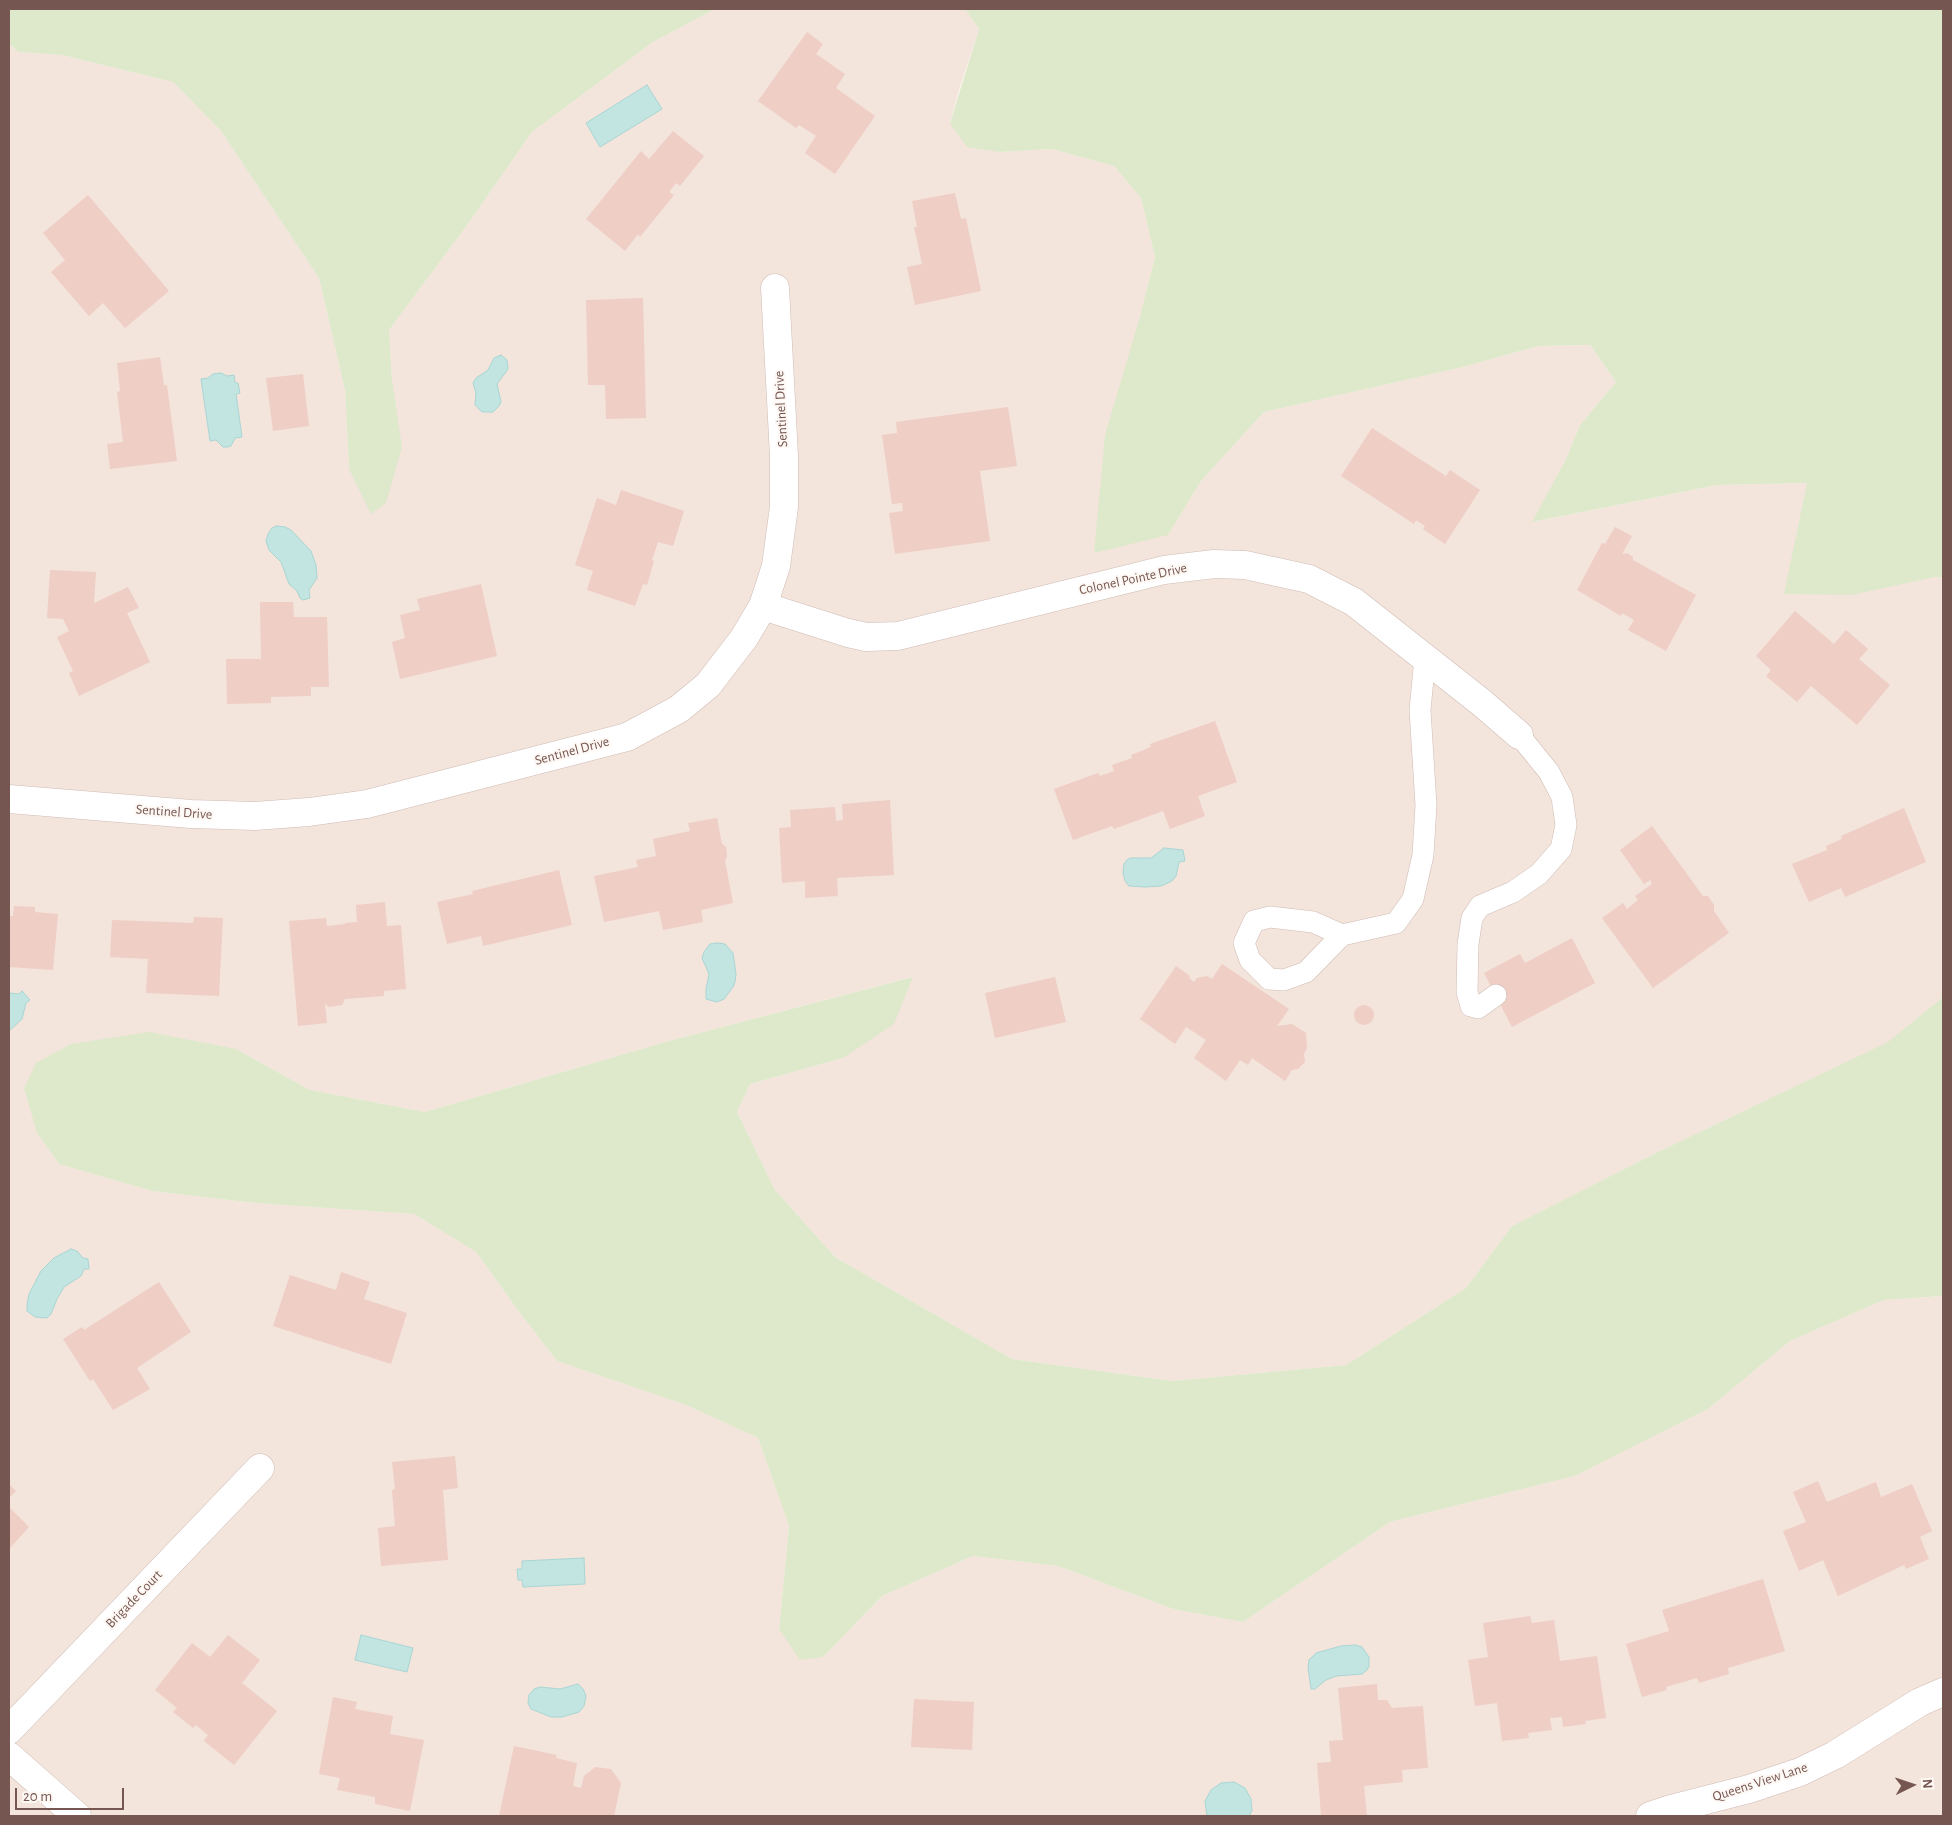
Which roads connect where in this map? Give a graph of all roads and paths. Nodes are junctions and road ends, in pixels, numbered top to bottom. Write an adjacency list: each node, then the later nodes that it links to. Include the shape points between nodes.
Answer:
1 (775, 288): 2 (street, Sentinel Drive, via 784,518 776,566)
2 (763, 606): 3 (street, Colonel Pointe Drive, via 839,631 866,637 898,636 1164,570 1214,564 1245,565 1309,579 1354,602); 5 (street, Sentinel Drive, via 726,664 708,685 679,709 627,737 551,757 367,804 309,812 255,816 191,814)
3 (1425, 658): 4 (street, Colonel Pointe Drive); 6 (lane, via 1420,710 1426,805 1423,855 1413,899 1396,923)
4 (1519, 735): 7 (lane, via 1549,772 1562,797 1566,825 1561,848 1539,874 1513,892 1480,906 1472,918 1467,992 1471,1006 1478,1008)
5 (9, 799)
6 (1342, 935)
7 (1496, 995)
8 (260, 1468): 10 (street, Brigade Court)
9 (1943, 1692): 13 (street, Queens View Lane, via 1800,1772)
10 (9, 1730)
11 (9, 1756): 12 (street)
12 (77, 1816)
13 (1650, 1816)

